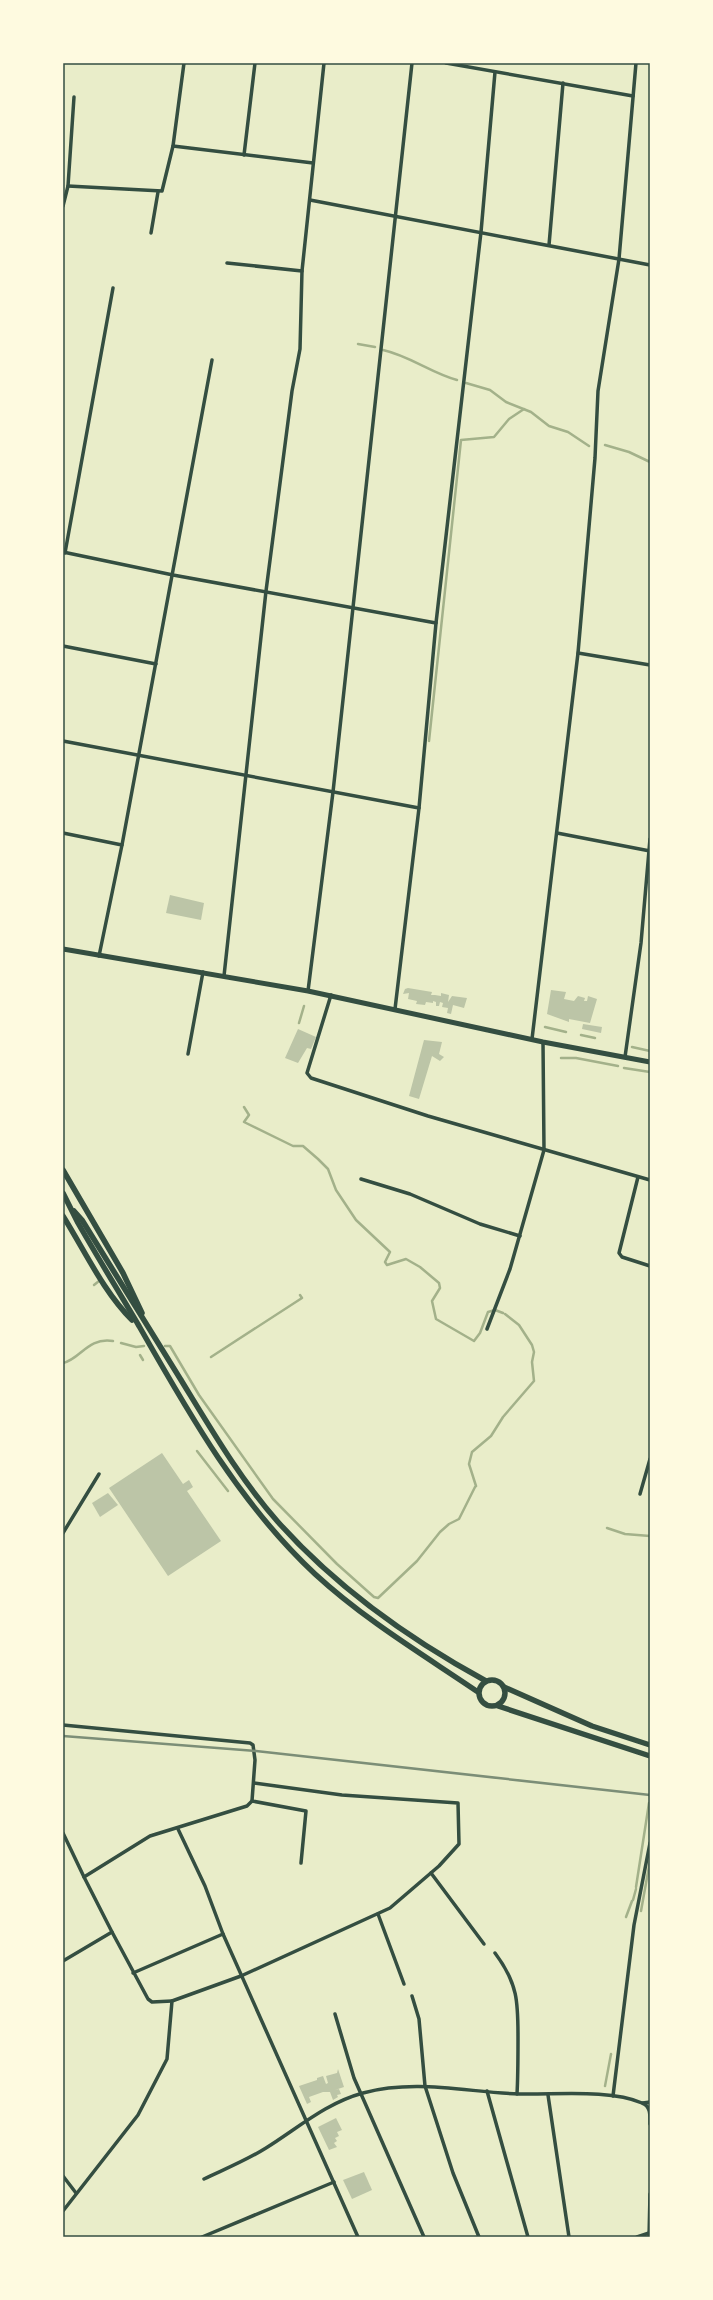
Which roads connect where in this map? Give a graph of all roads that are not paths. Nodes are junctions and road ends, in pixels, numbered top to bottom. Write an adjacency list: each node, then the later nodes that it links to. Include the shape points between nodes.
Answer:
1 (184, 63): 11 (street)
2 (255, 63): 12 (street)
3 (324, 63): 13 (street)
4 (412, 63): 18 (street)
5 (446, 63): 7 (street)
6 (636, 63): 9 (street)
7 (495, 72): 8 (street); 19 (street)
8 (563, 84): 9 (street); 21 (street)
9 (634, 96): 22 (street)
10 (74, 97): 14 (street)
11 (173, 146): 12 (street); 15 (street, via 164,187)
12 (244, 155): 13 (street)
13 (313, 163): 16 (street)
14 (68, 186): 15 (street); 17 (street)
15 (158, 192): 20 (street)
16 (310, 200): 18 (street); 25 (street)
17 (63, 206)
18 (395, 217): 19 (street); 31 (street)
19 (481, 232): 21 (street); 32 (street)
20 (151, 233)
21 (549, 245): 22 (street)
22 (619, 259): 24 (street); 34 (street, via 598,391 595,458)
23 (227, 263): 25 (street)
24 (650, 265)
25 (302, 271): 30 (street, via 300,349 292,391)
26 (113, 288): 28 (street)
27 (212, 360): 29 (street)
28 (64, 553): 29 (street)
29 (173, 575): 30 (street); 35 (street)
30 (266, 591): 31 (street); 39 (street)
31 (352, 607): 32 (street); 40 (street)
32 (436, 623): 41 (street)
33 (63, 646): 35 (street)
34 (578, 653): 36 (street); 43 (street)
35 (156, 664): 38 (street)
36 (650, 665)
37 (63, 741): 38 (street)
38 (138, 755): 39 (street); 45 (street)
39 (246, 776): 40 (street); 50 (street)
40 (333, 792): 41 (street); 51 (street)
41 (419, 808): 53 (street)
42 (63, 833): 45 (street)
43 (557, 834): 46 (street); 54 (street)
44 (650, 838): 46 (street)
45 (122, 844): 48 (street)
46 (649, 850): 57 (street, via 641,943)
47 (63, 949): 48 (main road)
48 (99, 956): 49 (main road)
49 (203, 972): 50 (main road); 56 (street)
50 (224, 976): 51 (main road)
51 (308, 991): 52 (main road)
52 (330, 995): 53 (main road); 59 (street, via 307,1073 309,1077)
53 (395, 1009): 54 (main road)
54 (532, 1039): 55 (main road)
55 (543, 1042): 57 (main road); 59 (street)
56 (188, 1054)
57 (625, 1057): 58 (main road)
58 (650, 1062)
59 (544, 1150): 61 (street); 67 (street)
60 (63, 1170): 69 (highway, via 123,1273)
61 (638, 1177): 63 (street); 68 (street, via 619,1254)
62 (361, 1179): 67 (street, via 410,1194 474,1222)
63 (650, 1180)
64 (63, 1193): 65 (highway)
65 (74, 1211): 69 (highway); 70 (highway, via 78,1223)
66 (63, 1216): 70 (highway, via 114,1299)
67 (520, 1236): 71 (street)
68 (650, 1266)
69 (145, 1323): 76 (highway, via 229,1458 279,1523 316,1561 380,1616 441,1656)
70 (139, 1327): 78 (highway, via 208,1443 249,1500 295,1554 362,1614)
71 (487, 1329)
72 (650, 1459): 74 (street)
73 (100, 1474): 75 (street)
74 (640, 1494)
75 (63, 1533)
76 (486, 1681): 77 (highway, via 499,1682); 78 (highway)
77 (504, 1687): 79 (highway, via 505,1697); 81 (highway, via 592,1726)
78 (478, 1692): 79 (highway, via 483,1704)
79 (498, 1706): 82 (highway)
80 (63, 1725): 83 (street, via 250,1743 253,1745 255,1760)
81 (650, 1745)
82 (650, 1756)
83 (254, 1783): 84 (street); 89 (street, via 342,1795 458,1803 459,1844)
84 (252, 1802): 85 (street, via 247,1806); 88 (street, via 305,1810)
85 (178, 1829): 90 (street, via 150,1836 132,1845); 93 (street, via 208,1893)
86 (63, 1833): 90 (street)
87 (650, 1843): 108 (street, via 634,1925)
88 (301, 1863)
89 (431, 1873): 91 (street, via 394,1906); 94 (street)
90 (84, 1877): 92 (street)
91 (378, 1914): 98 (street); 99 (street)
92 (112, 1932): 96 (street); 97 (street)
93 (223, 1934): 97 (street); 98 (street)
94 (484, 1944)
95 (495, 1953): 106 (street, via 508,1971 519,2007)
96 (63, 1961)
97 (133, 1973): 101 (street, via 152,2002)
98 (241, 1976): 101 (street); 111 (street)
99 (404, 1984)
100 (412, 1996): 103 (street, via 419,2019)
101 (172, 2000): 116 (street, via 167,2058 138,2115)
102 (335, 2014): 105 (street, via 350,2068)
103 (425, 2086): 104 (street); 105 (street, via 403,2086); 123 (street, via 452,2173)
104 (487, 2091): 106 (street); 124 (street)
105 (362, 2094): 111 (street, via 324,2109); 122 (street)
106 (517, 2094): 107 (street)
107 (548, 2095): 108 (street); 125 (street)
108 (613, 2096): 110 (street)
109 (650, 2102): 110 (street)
110 (643, 2103): 112 (street, via 648,2107)
111 (308, 2120): 114 (street, via 265,2149); 115 (street)
112 (650, 2124)
113 (63, 2176): 116 (street)
114 (204, 2179)
115 (334, 2182): 120 (street); 121 (street)
116 (76, 2193): 118 (street)
117 (650, 2194): 119 (street)
118 (63, 2211)
119 (649, 2235): 126 (street)
120 (202, 2237)
121 (358, 2237)
122 (424, 2237)
123 (479, 2237)
124 (528, 2237)
125 (570, 2237)
126 (637, 2237)

